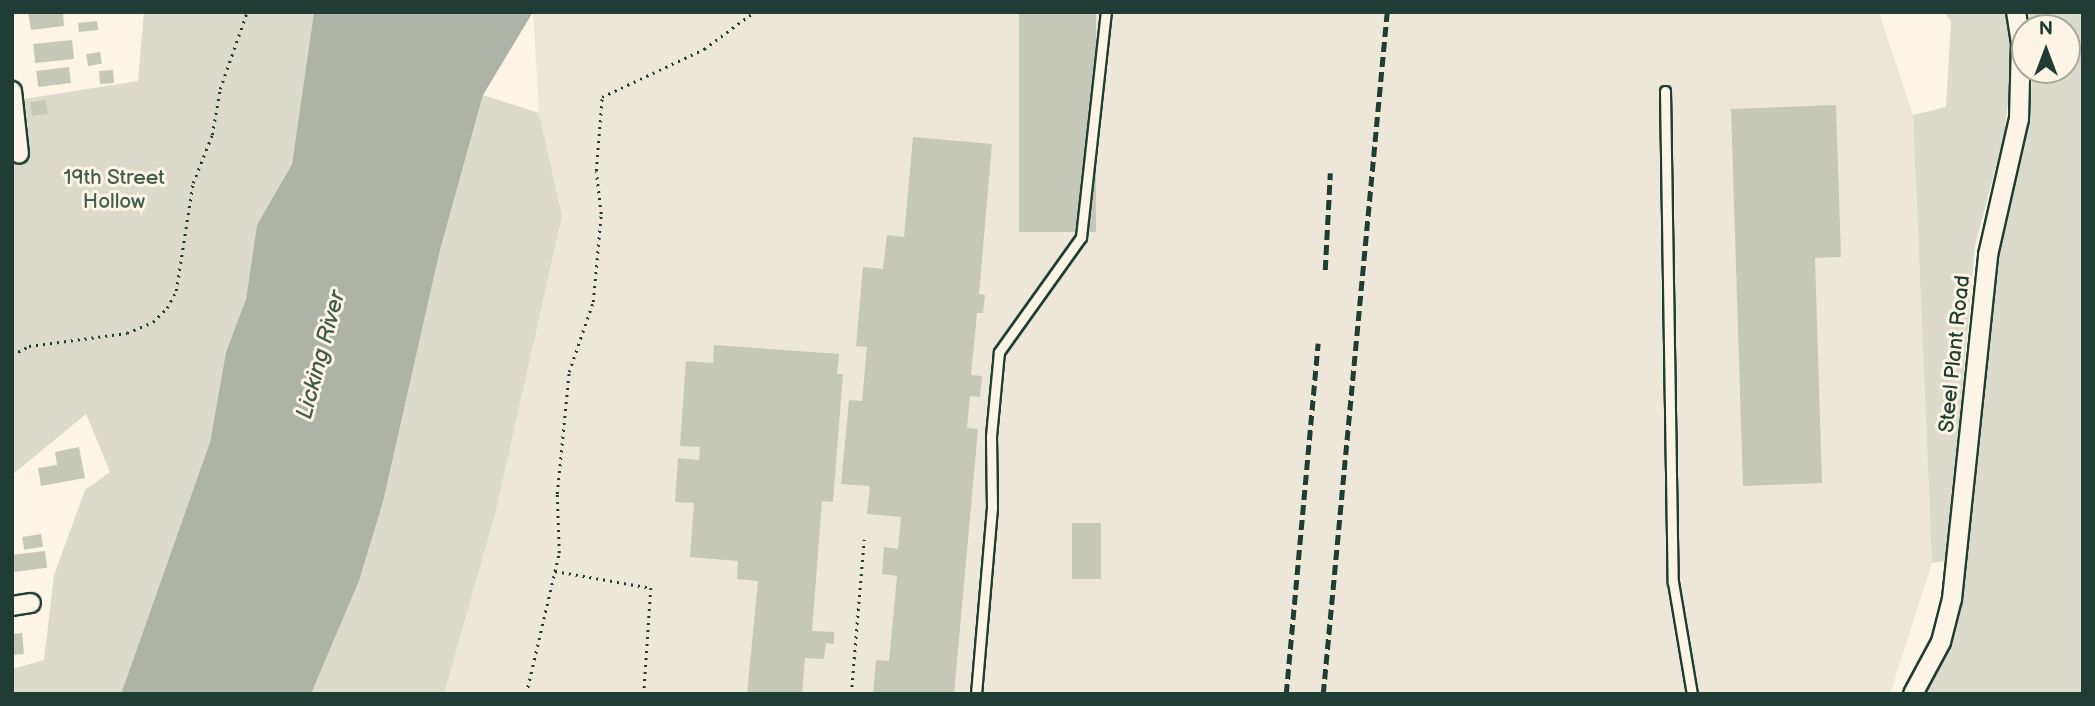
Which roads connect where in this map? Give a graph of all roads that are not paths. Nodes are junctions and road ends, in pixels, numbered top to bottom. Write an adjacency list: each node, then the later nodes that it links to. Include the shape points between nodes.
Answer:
1 (1106, 12): 8 (lane, via 1081,237 999,352)
2 (2016, 12): 10 (street, Steel Plant Road, via 2021,43 2020,119 1988,256 1952,598 1941,642)
3 (12, 91): 5 (street)
4 (1665, 91): 9 (lane, via 1673,582)
5 (19, 154)
6 (32, 603): 7 (street)
7 (12, 606)
8 (976, 694)
9 (1692, 694)
10 (1913, 694)

